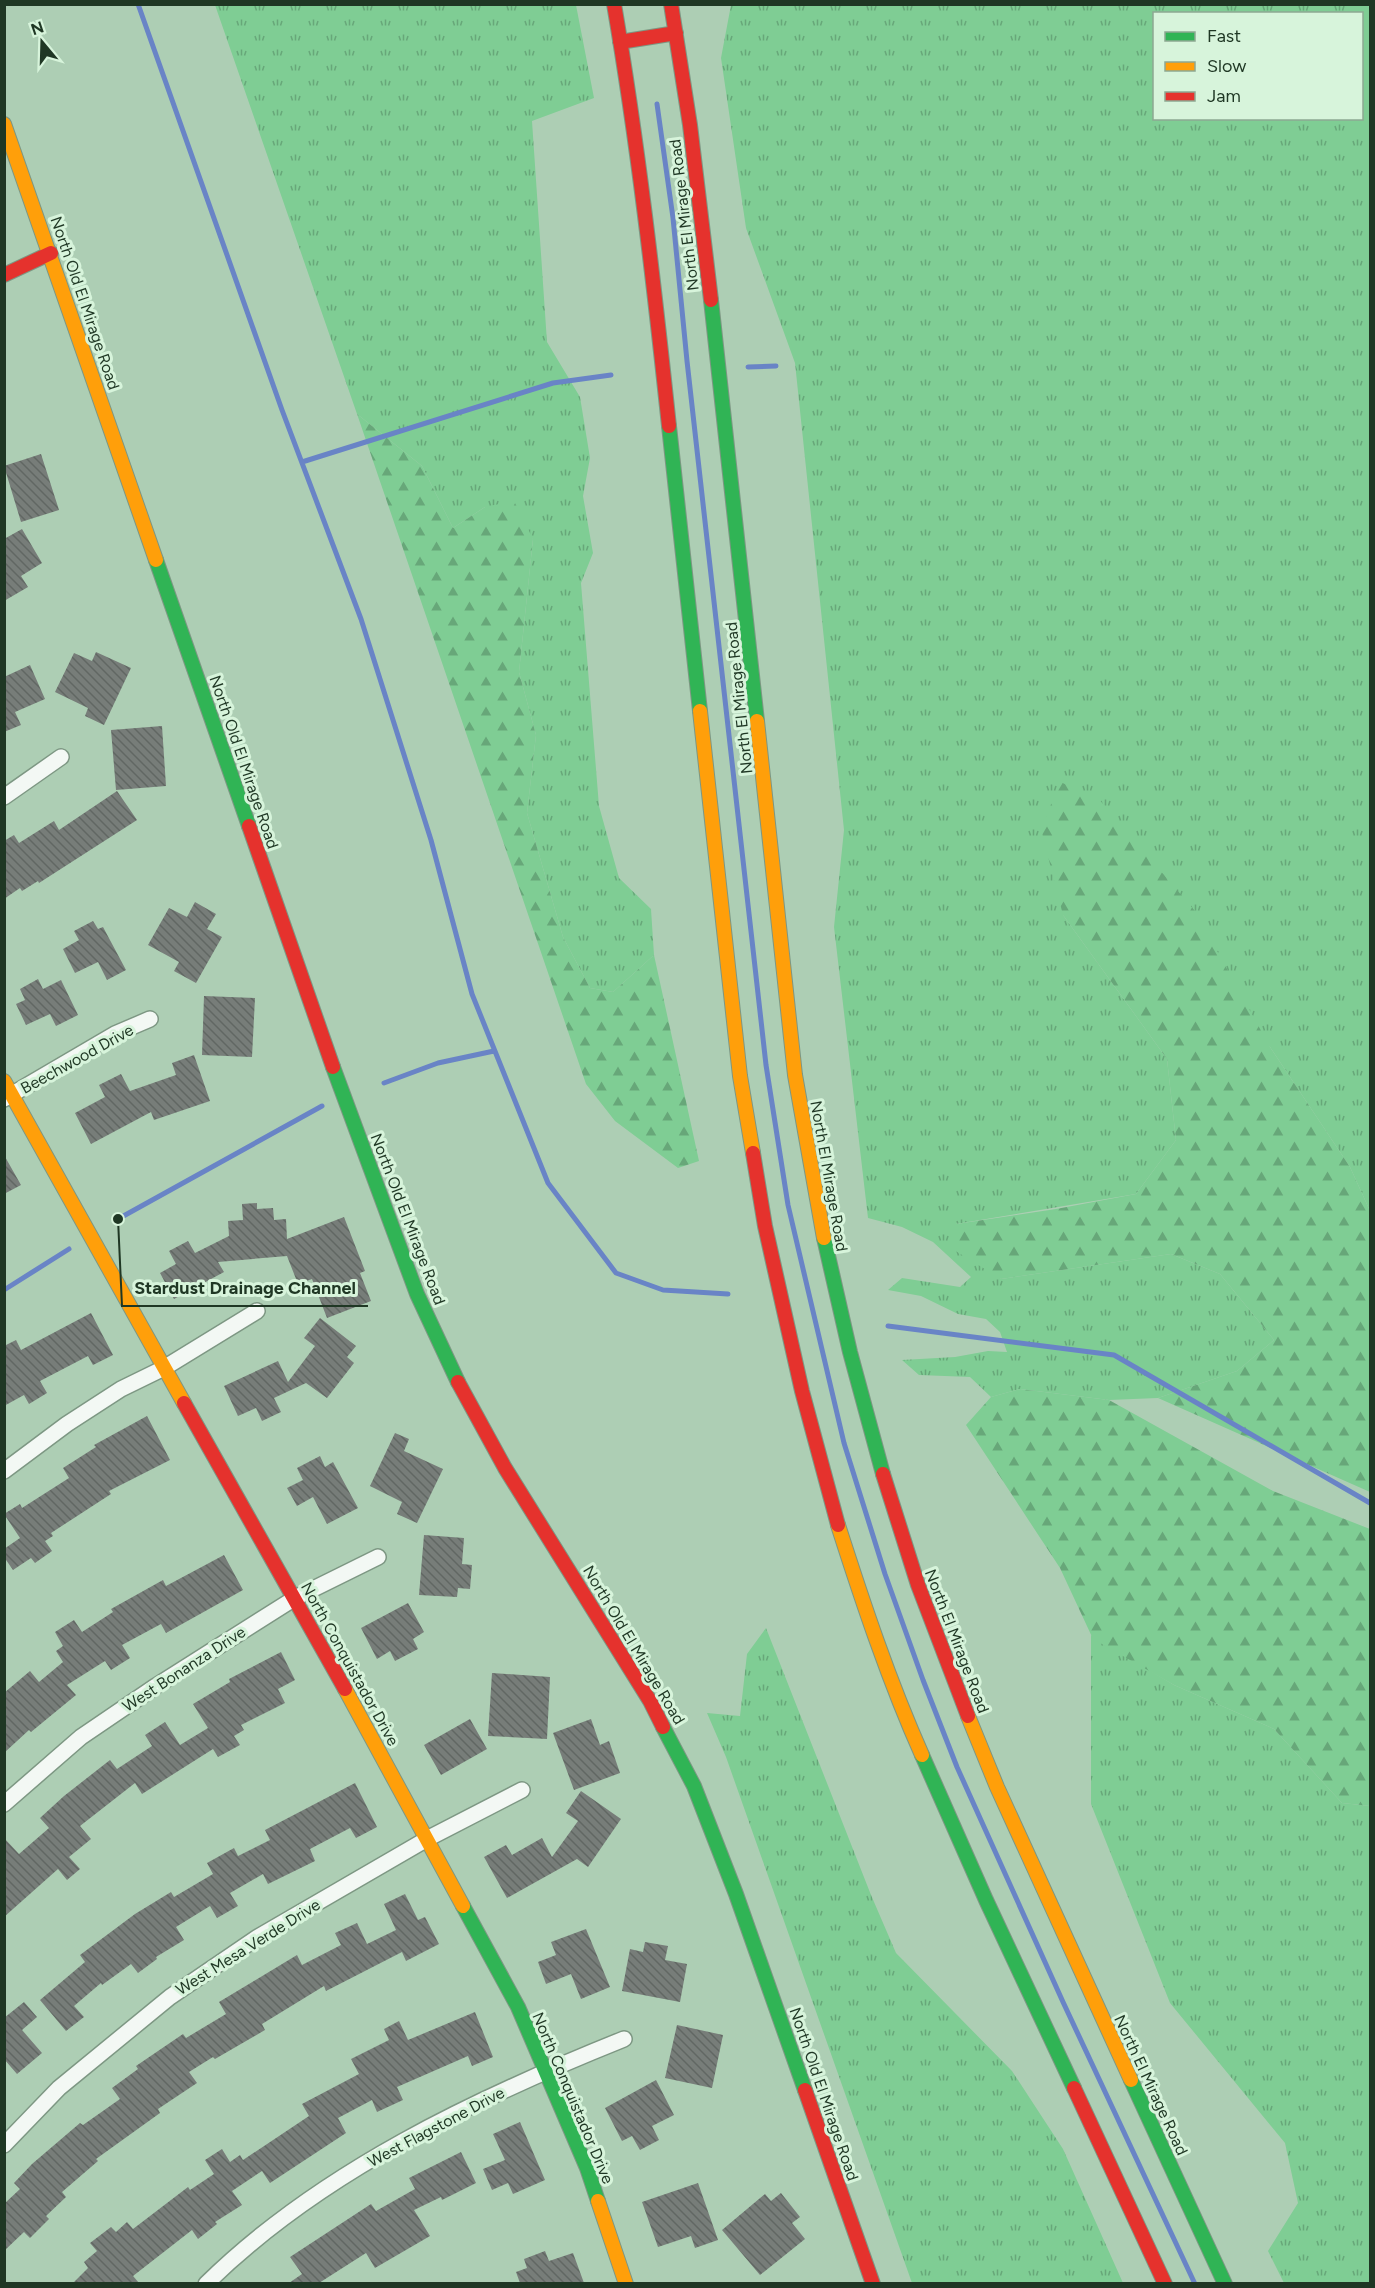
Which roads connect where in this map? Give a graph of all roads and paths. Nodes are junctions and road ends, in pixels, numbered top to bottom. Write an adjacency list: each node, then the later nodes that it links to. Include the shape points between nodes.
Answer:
1 (614, 4): 4 (main road)
2 (671, 4): 3 (main road, North El Mirage Road)
3 (676, 33): 4 (main road); 28 (main road, North El Mirage Road, via 728,445 795,1075 828,1262 853,1367 896,1517 966,1713)
4 (620, 42): 27 (main road, via 649,241 740,1076 765,1226 791,1348 832,1507 908,1721 986,1900)
5 (4, 124): 6 (main road, North Old El Mirage Road)
6 (51, 253): 7 (main road); 26 (main road, North Old El Mirage Road, via 338,1082 417,1294 462,1390 505,1468 651,1701 694,1786)
7 (4, 275)
8 (61, 757): 9 (street)
9 (4, 797)
10 (150, 1019): 12 (street, Beechwood Drive, via 115,1034)
11 (4, 1081): 12 (main road, North Conquistador Drive)
12 (9, 1097): 14 (main road, North Conquistador Drive, via 79,1213)
13 (257, 1311): 14 (street)
14 (164, 1368): 15 (street, via 121,1389); 17 (main road, North Conquistador Drive)
15 (4, 1471)
16 (378, 1557): 17 (street, West Bonanza Drive)
17 (295, 1598): 19 (street, West Bonanza Drive, via 81,1737); 20 (main road, North Conquistador Drive)
18 (522, 1790): 20 (street, West Mesa Verde Drive)
19 (4, 1804)
20 (427, 1839): 22 (main road, North Conquistador Drive, via 518,2007); 23 (street, West Mesa Verde Drive, via 258,1937 170,1997 59,2088)
21 (624, 2039): 22 (street, West Flagstone Drive)
22 (546, 2070): 24 (street, West Flagstone Drive, via 385,2150 279,2221); 25 (main road, North Conquistador Drive, via 587,2168)
23 (4, 2145)
24 (206, 2283)
25 (626, 2283)
26 (873, 2283)
27 (1165, 2283)
28 (1225, 2283)

